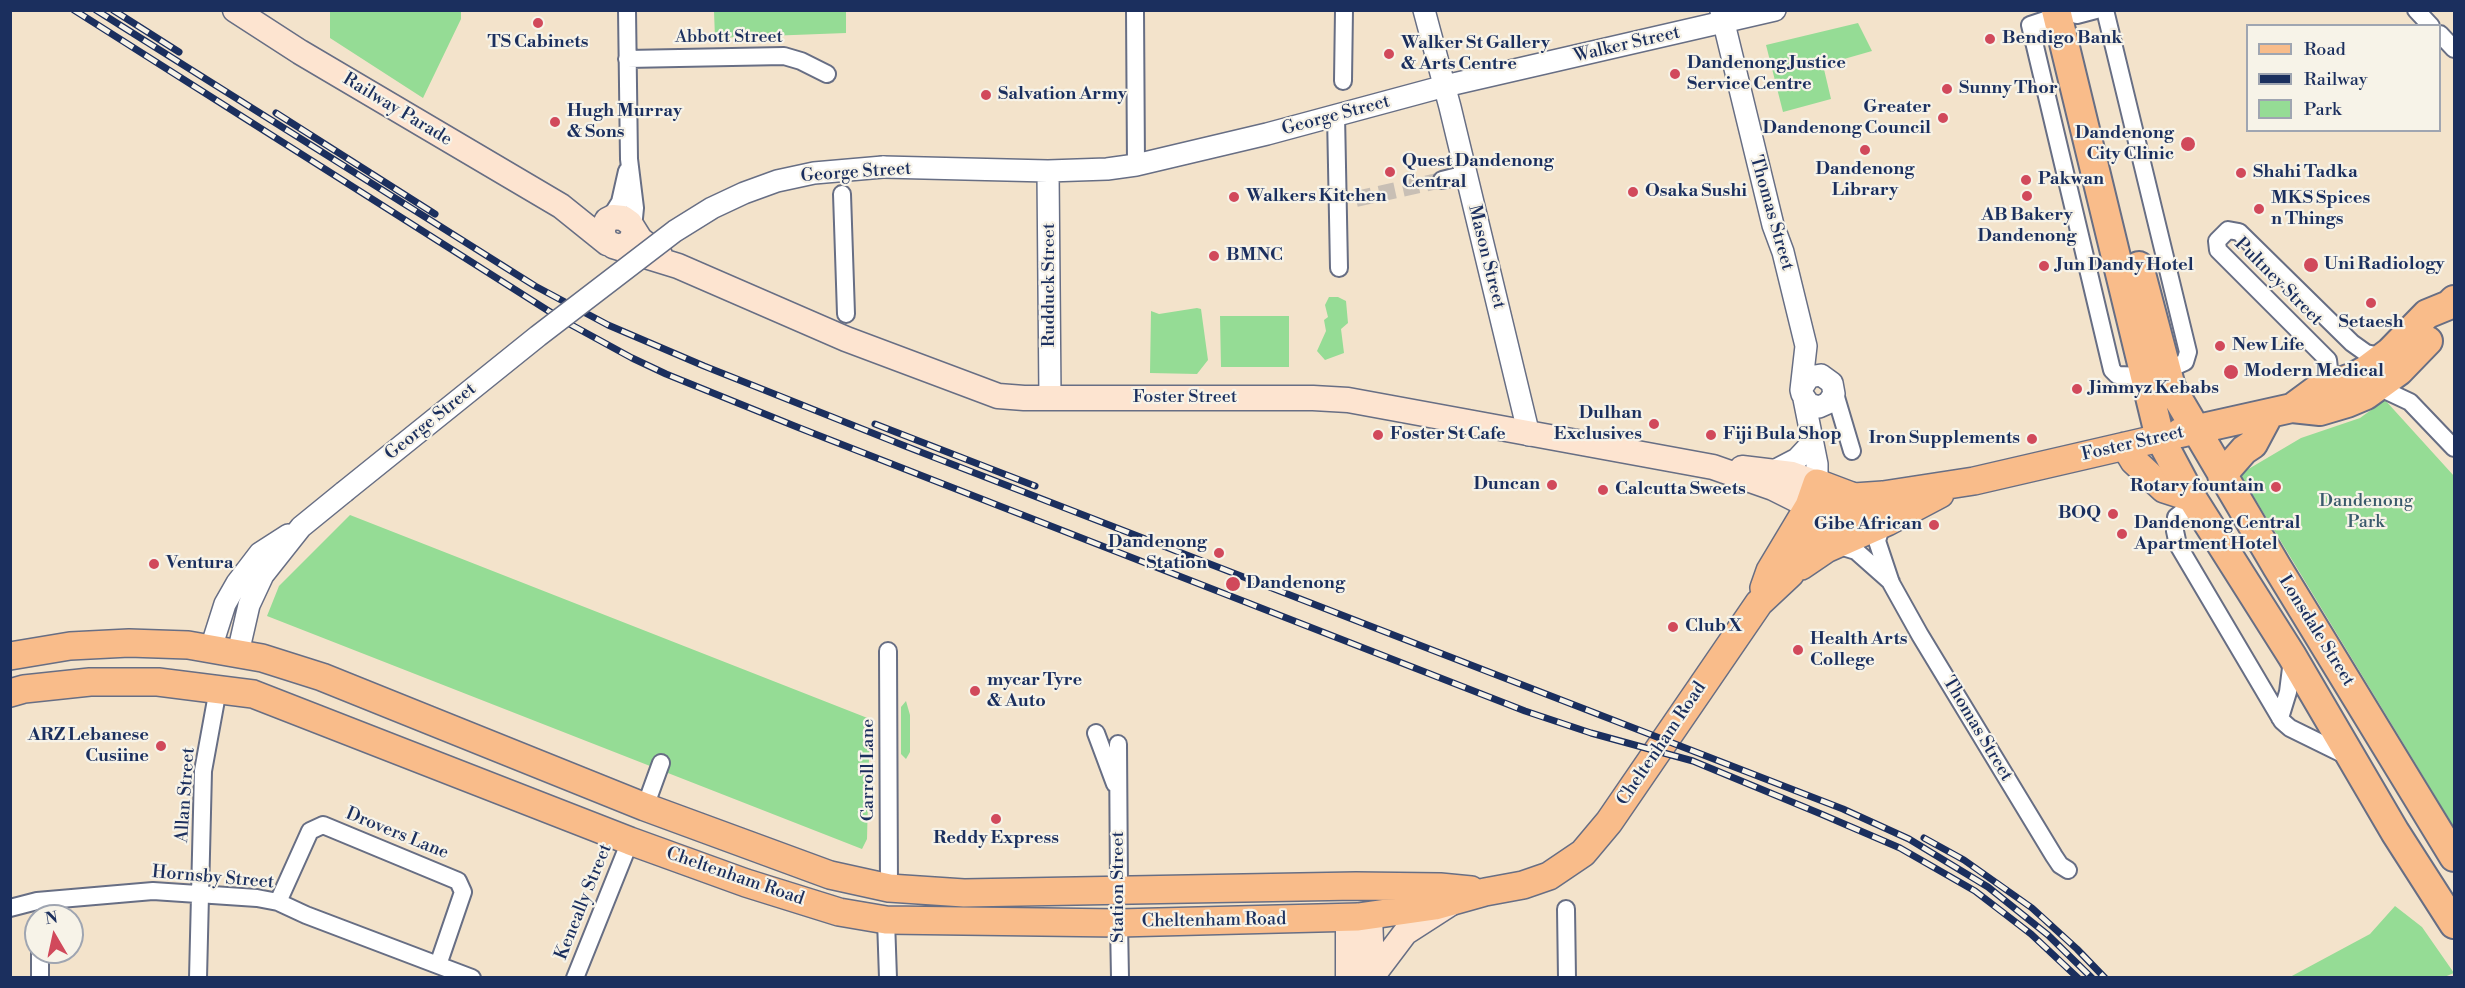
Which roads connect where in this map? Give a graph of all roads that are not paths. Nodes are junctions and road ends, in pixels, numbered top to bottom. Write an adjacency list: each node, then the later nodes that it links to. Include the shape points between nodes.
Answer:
1 (235, 10): 27 (main road, Railway Parade)
2 (627, 10): 14 (street)
3 (1135, 10): 20 (street)
4 (1344, 10): 16 (street)
5 (1425, 10): 17 (street, Mason Street)
6 (1775, 10): 10 (street, Walker Street)
7 (2105, 10): 37 (street, via 2188,352 2185,362)
8 (2416, 10): 11 (street)
9 (2072, 13): 37 (highway, Lonsdale Street); 37 (street, Lonsdale Street, via 2030,25 2112,370 2117,375)
10 (1722, 17): 17 (street, Walker Street); 35 (street, Thomas Street)
11 (2429, 24)
12 (2441, 36): 13 (street)
13 (2454, 49)
14 (627, 59): 15 (street, Abbott Street, via 788,57); 19 (street)
15 (827, 74)
16 (1343, 81)
17 (1445, 86): 18 (street, George Street); 22 (street, Mason Street)
18 (1336, 115): 20 (street, George Street); 26 (street)
19 (629, 159): 28 (street, via 620,202); 29 (street, via 635,205)
20 (1136, 165): 21 (street, George Street)
21 (1048, 171): 41 (street, Rudduck Street); 59 (street, George Street, bridge, via 883,167 814,173 777,181 712,208 675,231 538,336)
22 (1466, 174): 23 (street); 45 (street, Mason Street)
23 (1442, 180)
24 (842, 194): 34 (street)
25 (1356, 199): 26 (street)
26 (1339, 203): 32 (street)
27 (561, 206): 28 (main road, Railway Parade); 30 (main road, Railway Parade)
28 (609, 218): 29 (main road, via 623,218); 30 (main road, via 603,237)
29 (633, 229): 30 (main road, via 633,238 627,245); 31 (main road, Foster Street, via 646,245)
30 (610, 245): 31 (main road, Foster Street)
31 (678, 266): 41 (main road, Foster Street, via 846,339 991,394)
32 (1339, 268)
33 (2452, 303): 36 (highway, Foster Street, via 2445,324)
34 (846, 314)
35 (1806, 346): 38 (street, Thomas Street); 40 (street, Thomas Street)
36 (2387, 372): 39 (highway, Foster Street, via 2359,374); 39 (street, Pultney Street, via 2239,232 2228,230 2217,241 2218,250 2328,360); 42 (street, Pultney Street); 42 (street, Pultney Street); 43 (highway, Foster Street, via 2348,403 2320,411)
37 (2155, 374): 44 (highway, Lonsdale Street, via 2171,387); 46 (highway, Lonsdale Street)
38 (1831, 383): 40 (street, via 1831,400 1822,406 1812,406); 50 (street, Thomas Street)
39 (2331, 386): 43 (highway, Foster Street)
40 (1803, 393): 47 (street, Thomas Street)
41 (1050, 399): 45 (main road, Foster Street, via 1337,399)
42 (2410, 402): 49 (street, Pultney Street)
43 (2281, 411): 44 (highway, Foster Street); 53 (highway)
44 (2196, 429): 46 (highway, Foster Street); 53 (highway, Lonsdale Street)
45 (1529, 435): 51 (main road, Foster Street)
46 (2160, 438): 48 (main road, Foster Street); 57 (highway, Lonsdale Street)
47 (1812, 443): 52 (street, via 1797,459); 56 (street, Thomas Street)
48 (2125, 446): 54 (main road, Foster Street); 57 (main road, via 2134,461 2164,489)
49 (2454, 448)
50 (1852, 451)
51 (1713, 467): 52 (main road, Foster Street); 56 (main road, Foster Street, via 1773,488)
52 (1774, 471): 56 (main road, Foster Street, via 1799,476)
53 (2222, 475): 79 (highway, Lonsdale Street)
54 (1974, 481): 55 (main road, Foster Street); 56 (main road, Foster Street, via 1857,498)
55 (1944, 492): 56 (main road, Foster Street, via 1870,515 1854,516); 58 (main road)
56 (1818, 496): 61 (main road, Cheltenham Road, via 1819,533); 63 (main road, Cheltenham Road, via 1770,571)
57 (2194, 500): 68 (highway, Lonsdale Street); 71 (street, via 2176,517 2178,544)
58 (1882, 524): 60 (main road); 62 (street, Thomas Street, via 1877,541)
59 (301, 528): 64 (street, George Street, via 255,557 225,604); 66 (street, George Street, via 259,582 247,611)
60 (1831, 547): 61 (main road); 62 (street, Thomas Street, via 1856,551)
61 (1790, 574): 63 (main road, Cheltenham Road)
62 (1892, 583): 80 (street, Thomas Street, via 2054,856)
63 (1759, 603): 84 (main road, Cheltenham Road, via 1588,848 1542,879)
64 (211, 648): 66 (main road, Cheltenham Road); 67 (main road, via 106,643); 69 (main road)
65 (888, 651): 82 (street, Carroll Lane)
66 (238, 653): 69 (main road); 77 (main road, Cheltenham Road, via 322,677)
67 (10, 656)
68 (2292, 656): 71 (street); 74 (highway, Lonsdale Street)
69 (218, 688): 70 (main road, Cheltenham Road, via 158,682 90,682); 78 (main road, Cheltenham Road, via 253,694); 85 (street, Allan Street, via 203,771)
70 (10, 693)
71 (2280, 718): 74 (street, via 2290,728)
72 (1096, 734): 76 (street, Station Street)
73 (1118, 744): 76 (street, Station Street)
74 (2353, 760): 93 (highway, Lonsdale Street)
75 (662, 763): 77 (street)
76 (1119, 796): 83 (street, Station Street)
77 (645, 807): 78 (main road); 82 (main road, Cheltenham Road, via 830,875)
78 (630, 841): 91 (main road, Cheltenham Road, via 839,912); 97 (street, Keneally Street)
79 (2454, 856)
80 (2068, 870)
81 (1356, 886): 83 (main road, Cheltenham Road); 84 (main road, Cheltenham Road); 90 (main road)
82 (889, 888): 83 (main road, Cheltenham Road, via 964,893); 91 (main road)
83 (1119, 889): 92 (main road, Station Street)
84 (1485, 892): 87 (main road, Cheltenham Road)
85 (201, 896): 86 (street, Hornsby Street); 88 (street, Hornsby Street, via 153,891); 96 (street, Allan Street)
86 (278, 902): 94 (street, Hornsby Street); 94 (street, Drovers Lane, via 310,831 323,825 458,881 463,892)
87 (1452, 903): 90 (main road, Cheltenham Road); 101 (main road, via 1406,933)
88 (64, 904)
89 (1566, 909): 102 (street)
90 (1359, 917): 92 (main road, Cheltenham Road); 100 (main road); 101 (main road, via 1371,953)
91 (886, 920): 92 (main road, Cheltenham Road); 98 (street)
92 (1119, 923): 99 (street, Station Street)
93 (2454, 924)
94 (438, 965): 95 (street, Hornsby Street)
95 (468, 977)
96 (198, 978)
97 (575, 978)
98 (888, 978)
99 (1120, 978)
100 (1348, 978)
101 (1369, 978)
102 (1567, 978)

